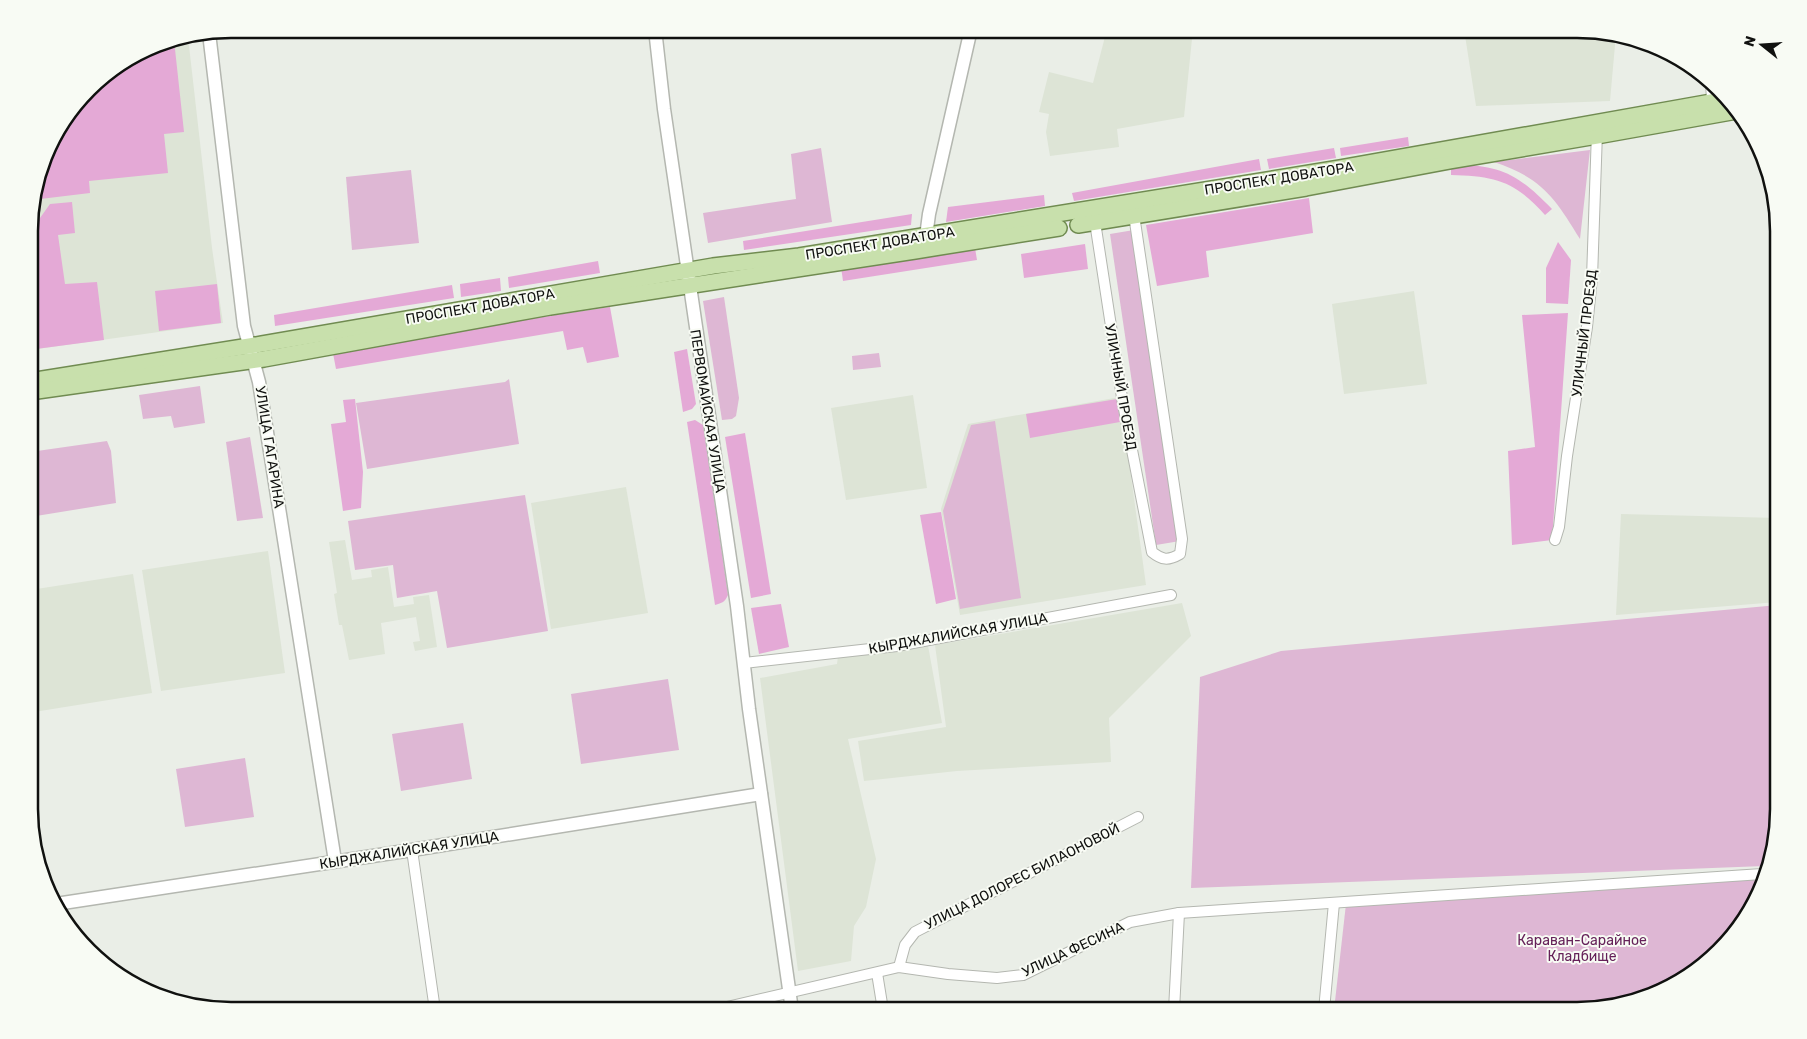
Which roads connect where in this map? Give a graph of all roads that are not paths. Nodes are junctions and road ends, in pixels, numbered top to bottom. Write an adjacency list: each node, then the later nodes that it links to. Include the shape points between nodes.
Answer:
1 (656, 38): 14 (street, ПЕРВОМАЙСКАЯ УЛИЦА)
2 (969, 38): 13 (street)
3 (210, 39): 15 (street, УЛИЦА ГАГАРИНА, via 244,326)
4 (1712, 93): 6 (street)
5 (1720, 101): 6 (main road, ПРОСПЕКТ ДОВАТОРА)
6 (1712, 102): 8 (main road, ПРОСПЕКТ ДОВАТОРА)
7 (1729, 112): 8 (main road, ПРОСПЕКТ ДОВАТОРА)
8 (1597, 130): 9 (main road, ПРОСПЕКТ ДОВАТОРА, via 1306,188); 13 (main road, ПРОСПЕКТ ДОВАТОРА, via 1340,168); 18 (street, УЛИЧНЫЙ ПРОЕЗД, via 1591,288)
9 (1134, 216): 10 (main road, ПРОСПЕКТ ДОВАТОРА); 10 (street, УЛИЧНЫЙ ПРОЕЗД, via 1182,539 1180,554 1173,558 1161,559 1152,552 1122,404)
10 (1095, 222): 11 (main road, ПРОСПЕКТ ДОВАТОРА)
11 (1078, 224)
12 (1059, 228): 13 (main road, ПРОСПЕКТ ДОВАТОРА)
13 (925, 242): 14 (main road, ПРОСПЕКТ ДОВАТОРА, via 800,256)
14 (689, 278): 15 (main road, ПРОСПЕКТ ДОВАТОРА, via 540,308); 20 (street, ПЕРВОМАЙСКАЯ УЛИЦА)
15 (252, 354): 16 (main road, ПРОСПЕКТ ДОВАТОРА); 17 (main road, ПРОСПЕКТ ДОВАТОРА); 24 (street, УЛИЦА ГАГАРИНА, via 261,391)
16 (38, 380)
17 (38, 391)
18 (1555, 540)
19 (1171, 595): 20 (street, КЫРДЖАЛИЙСКАЯ УЛИЦА, via 897,646)
20 (744, 663): 21 (street, ПЕРВОМАЙСКАЯ УЛИЦА)
21 (761, 794): 23 (street, КЫРДЖАЛИЙСКАЯ УЛИЦА); 31 (street, ПЕРВОМАЙСКАЯ УЛИЦА)
22 (1138, 817): 29 (street, УЛИЦА ДОЛОРЕС БИЛАОНОВОЙ, via 915,932 905,945)
23 (412, 850): 24 (street, КЫРДЖАЛИЙСКАЯ УЛИЦА); 32 (street)
24 (336, 861): 27 (street, КЫРДЖАЛИЙСКАЯ УЛИЦА)
25 (1758, 874): 26 (street, УЛИЦА ФЕСИНА)
26 (1334, 902): 28 (street, УЛИЦА ФЕСИНА); 37 (street)
27 (62, 903)
28 (1179, 913): 29 (street, УЛИЦА ФЕСИНА, via 1130,922 1043,966 1015,976 997,978); 36 (street)
29 (899, 967): 30 (street, УЛИЦА ФЕСИНА)
30 (877, 973): 31 (street, УЛИЦА ФЕСИНА); 35 (street)
31 (789, 992): 33 (street, УЛИЦА ФЕСИНА); 34 (street, ПЕРВОМАЙСКАЯ УЛИЦА)
32 (433, 1002)
33 (747, 1002)
34 (791, 1002)
35 (882, 1002)
36 (1174, 1002)
37 (1325, 1002)

